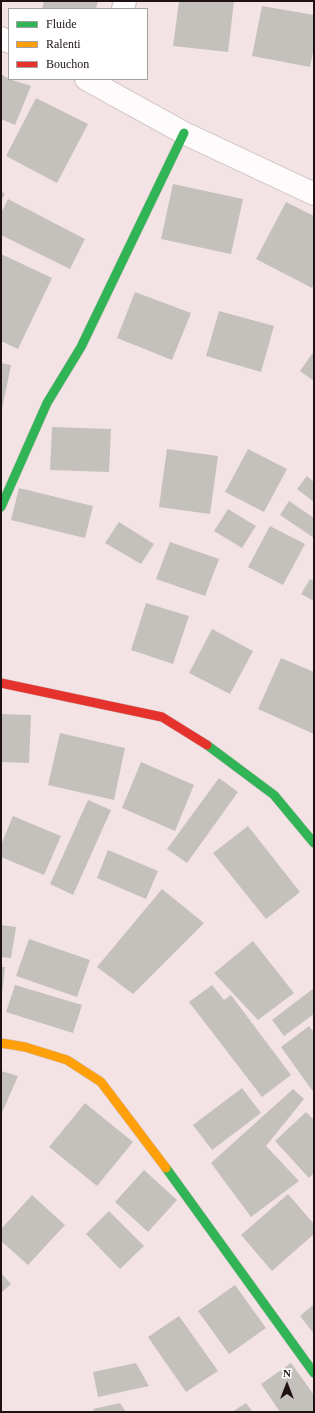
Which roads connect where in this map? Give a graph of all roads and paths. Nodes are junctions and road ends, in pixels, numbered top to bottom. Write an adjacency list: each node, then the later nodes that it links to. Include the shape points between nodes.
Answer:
1 (100, 82): 2 (street)
2 (184, 133): 3 (street); 4 (street, via 81,348 46,403)
3 (314, 194)
4 (1, 507)
5 (1, 683): 6 (street, via 162,717 217,751 274,795)
6 (314, 843)
7 (1, 1043): 8 (street, via 25,1047 67,1060 101,1082)
8 (314, 1373)

